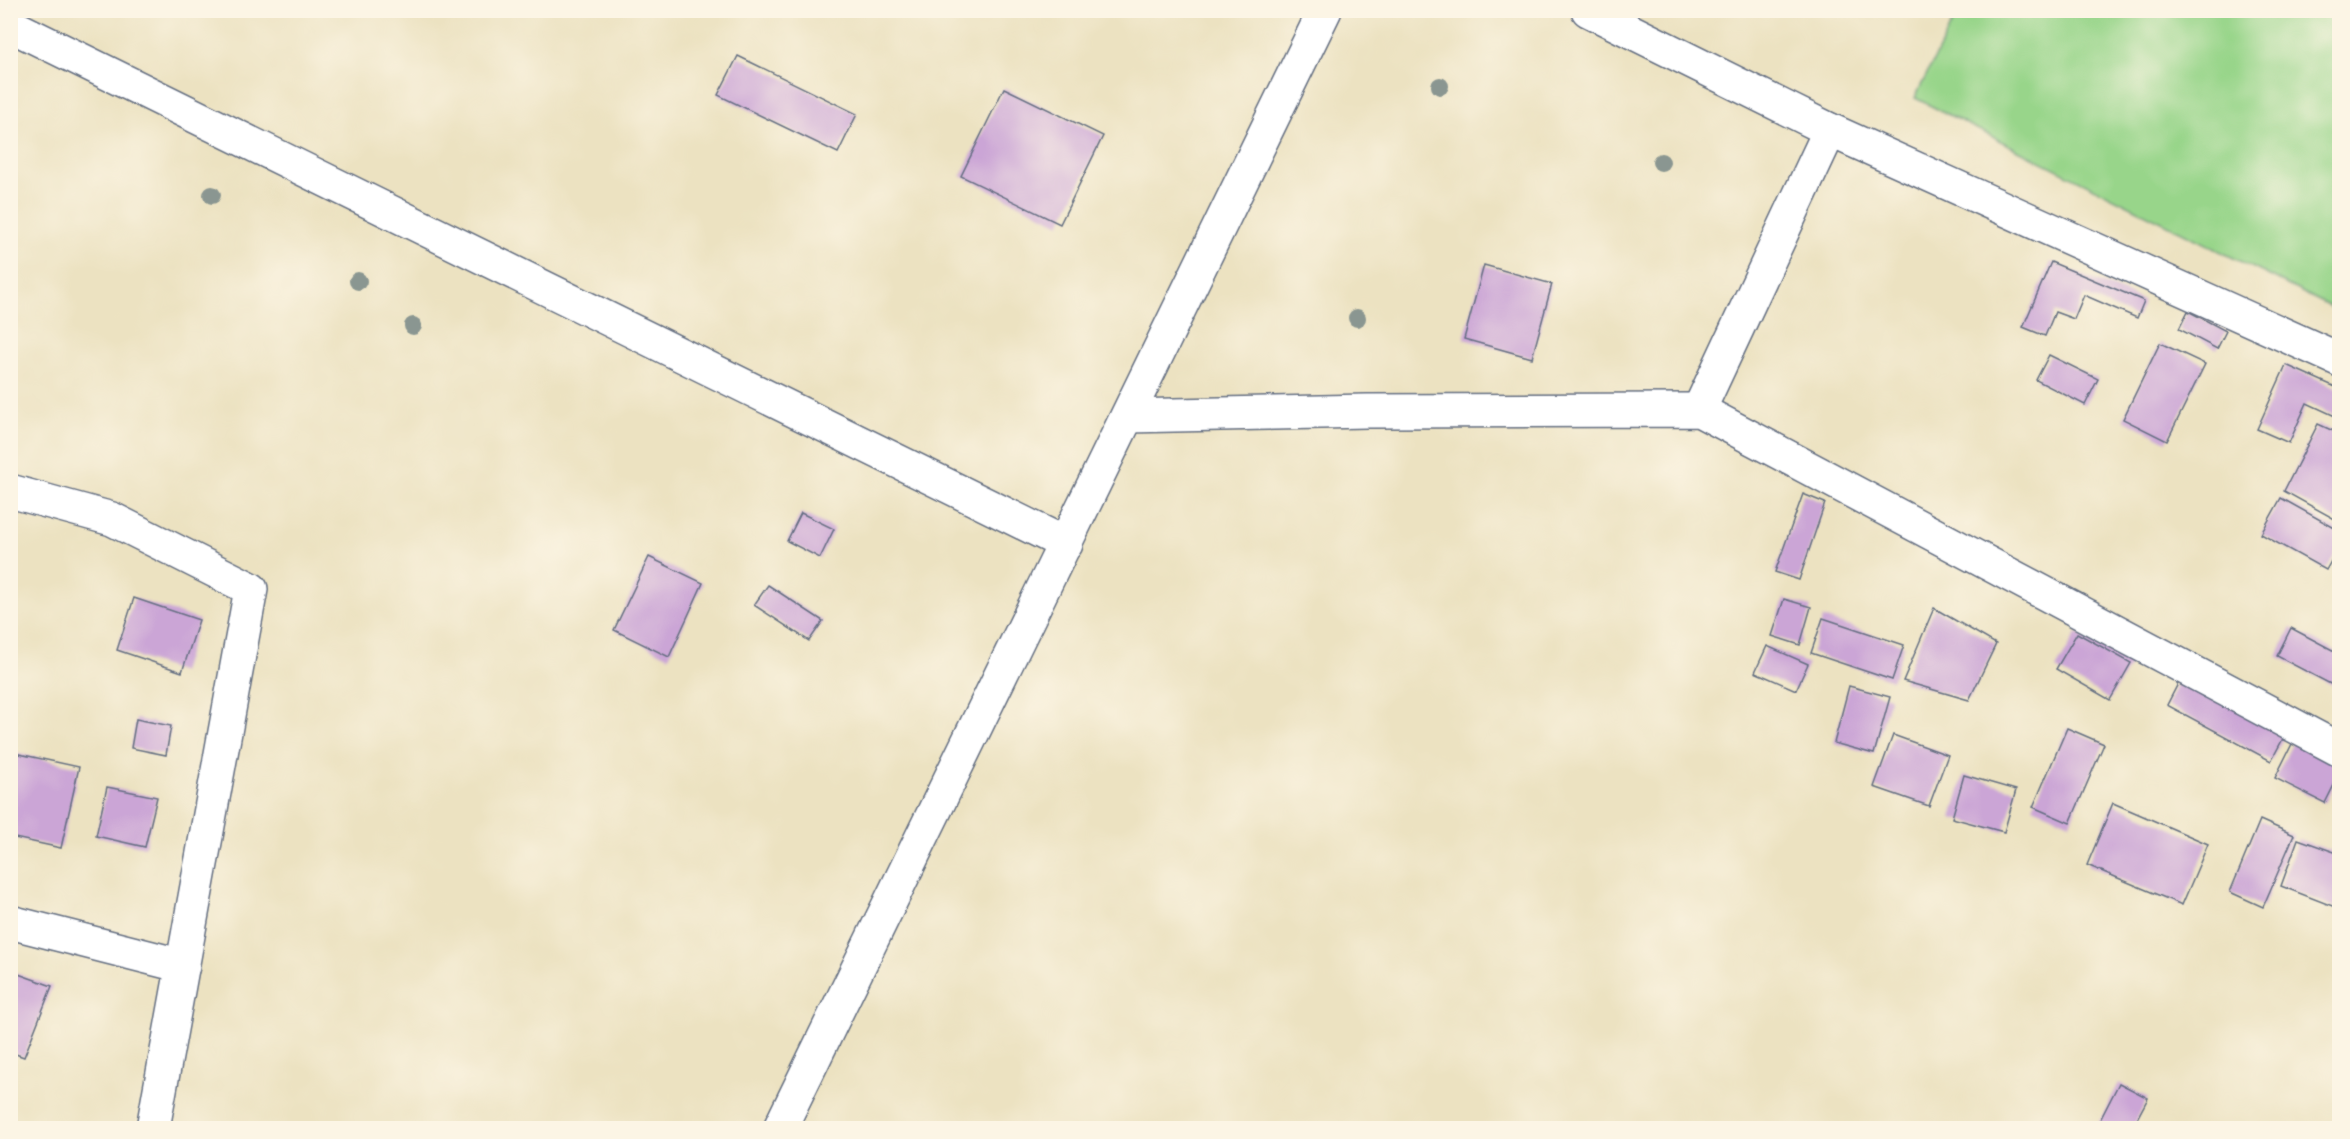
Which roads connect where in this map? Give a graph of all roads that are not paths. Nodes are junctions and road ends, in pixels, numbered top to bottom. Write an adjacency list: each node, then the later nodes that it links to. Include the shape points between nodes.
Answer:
1 (1325, 10): 7 (street)
2 (1588, 10): 4 (street)
3 (10, 25): 9 (street)
4 (1830, 130): 5 (street); 6 (street)
5 (2340, 360)
6 (1699, 410): 7 (street); 10 (street)
7 (1128, 416): 9 (street)
8 (10, 490): 12 (street, via 112,519 251,589)
9 (1066, 544): 14 (street)
10 (2340, 750)
11 (10, 922): 12 (street)
12 (183, 966): 13 (street)
13 (153, 1128)
14 (780, 1128)

